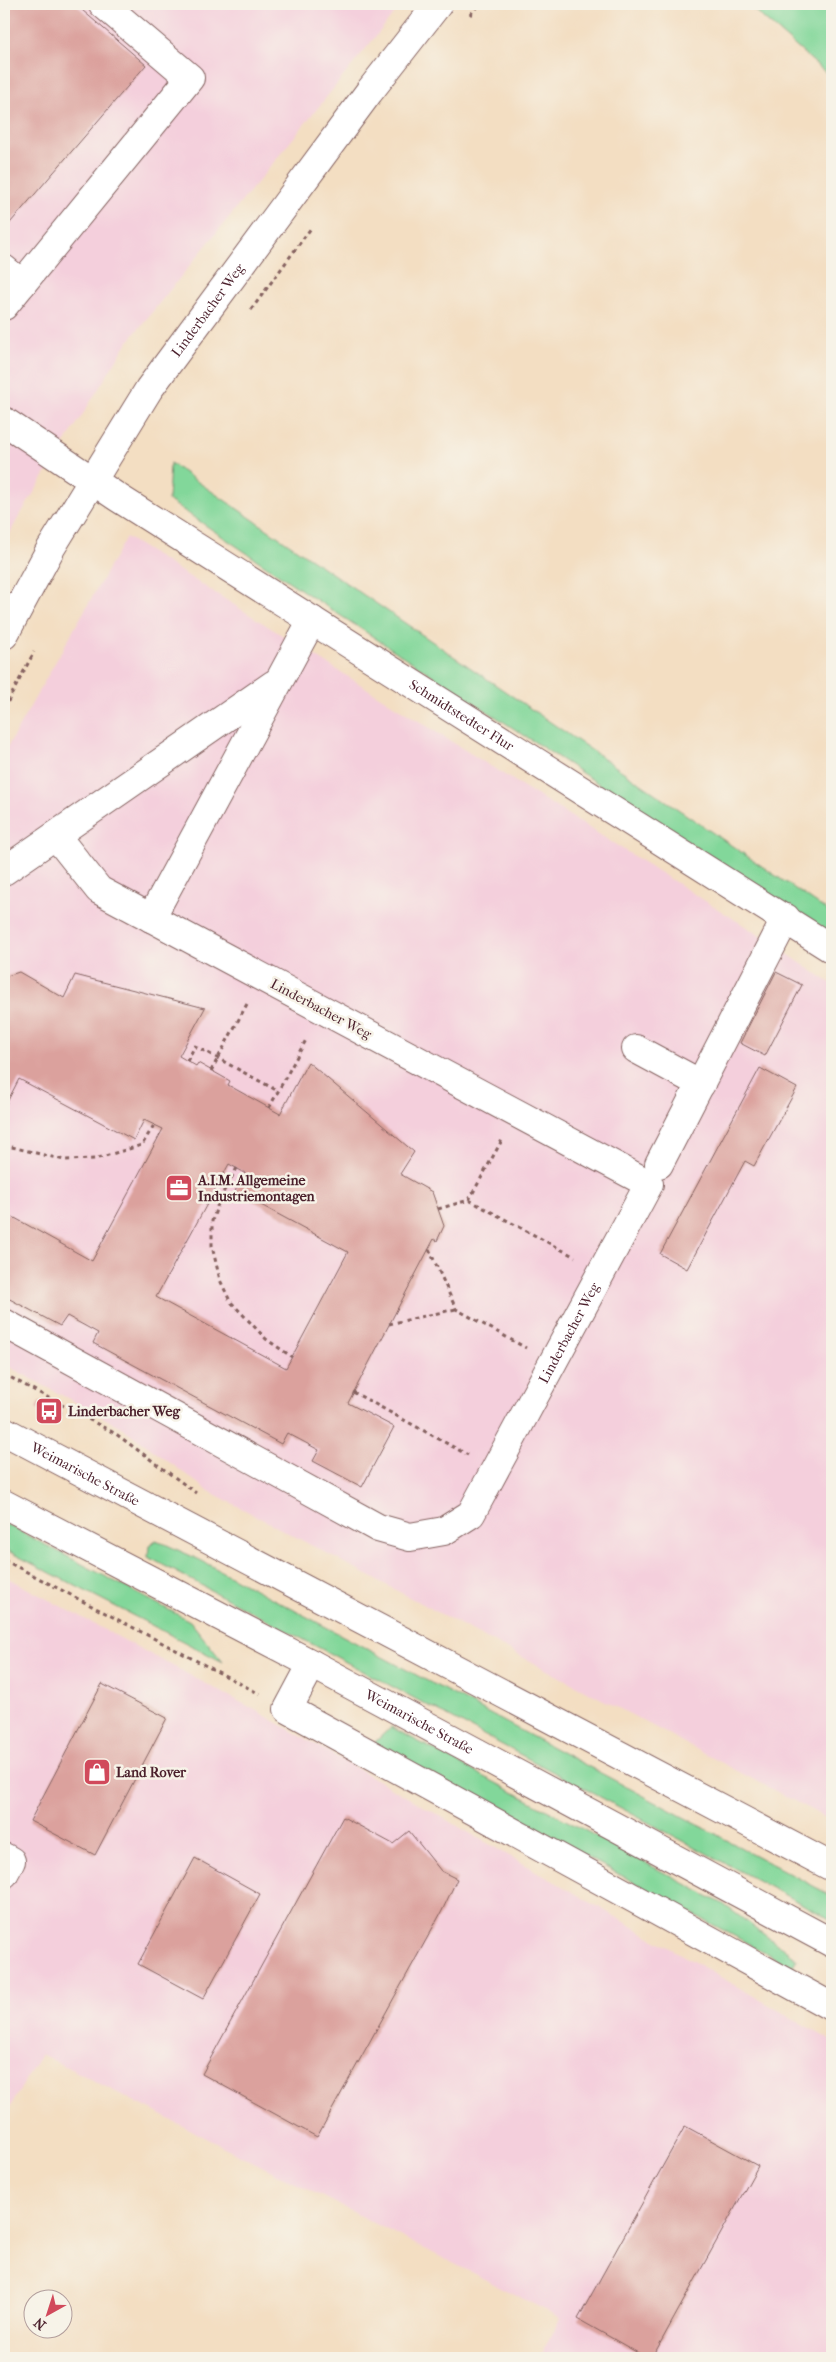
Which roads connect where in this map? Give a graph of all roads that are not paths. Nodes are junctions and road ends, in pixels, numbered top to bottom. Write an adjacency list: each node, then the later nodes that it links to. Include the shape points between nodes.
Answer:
1 (103, 4): 3 (main road, via 190,78)
2 (435, 5): 6 (main road, Linderbacher Weg, via 149,389)
3 (13, 277): 4 (main road)
4 (4, 306)
5 (4, 421): 6 (main road, Schmidtstedter Flur)
6 (92, 480): 7 (main road, Schmidtstedter Flur); 8 (main road, Linderbacher Weg)
7 (312, 620): 9 (main road); 13 (main road, Schmidtstedter Flur)
8 (4, 635)
9 (278, 682): 10 (main road); 12 (main road)
10 (56, 836): 11 (main road); 12 (main road, Linderbacher Weg, via 99,890)
11 (4, 871)
12 (151, 918): 17 (main road, Linderbacher Weg, via 517,1114)
13 (786, 918): 14 (main road, Schmidtstedter Flur); 16 (main road)
14 (832, 949)
15 (636, 1049): 16 (main road)
16 (700, 1084): 17 (main road)
17 (654, 1174): 18 (main road, Linderbacher Weg, via 471,1514 444,1531 410,1537 378,1528)
18 (4, 1323)
19 (4, 1431): 23 (main road, Weimarische Straße)
20 (4, 1504): 21 (main road, Weimarische Straße)
21 (312, 1664): 25 (main road, Weimarische Straße); 26 (main road, via 288,1709)
22 (4, 1857): 24 (main road, via 11,1861)
23 (832, 1867)
24 (4, 1874)
25 (832, 1943)
26 (832, 2008)

